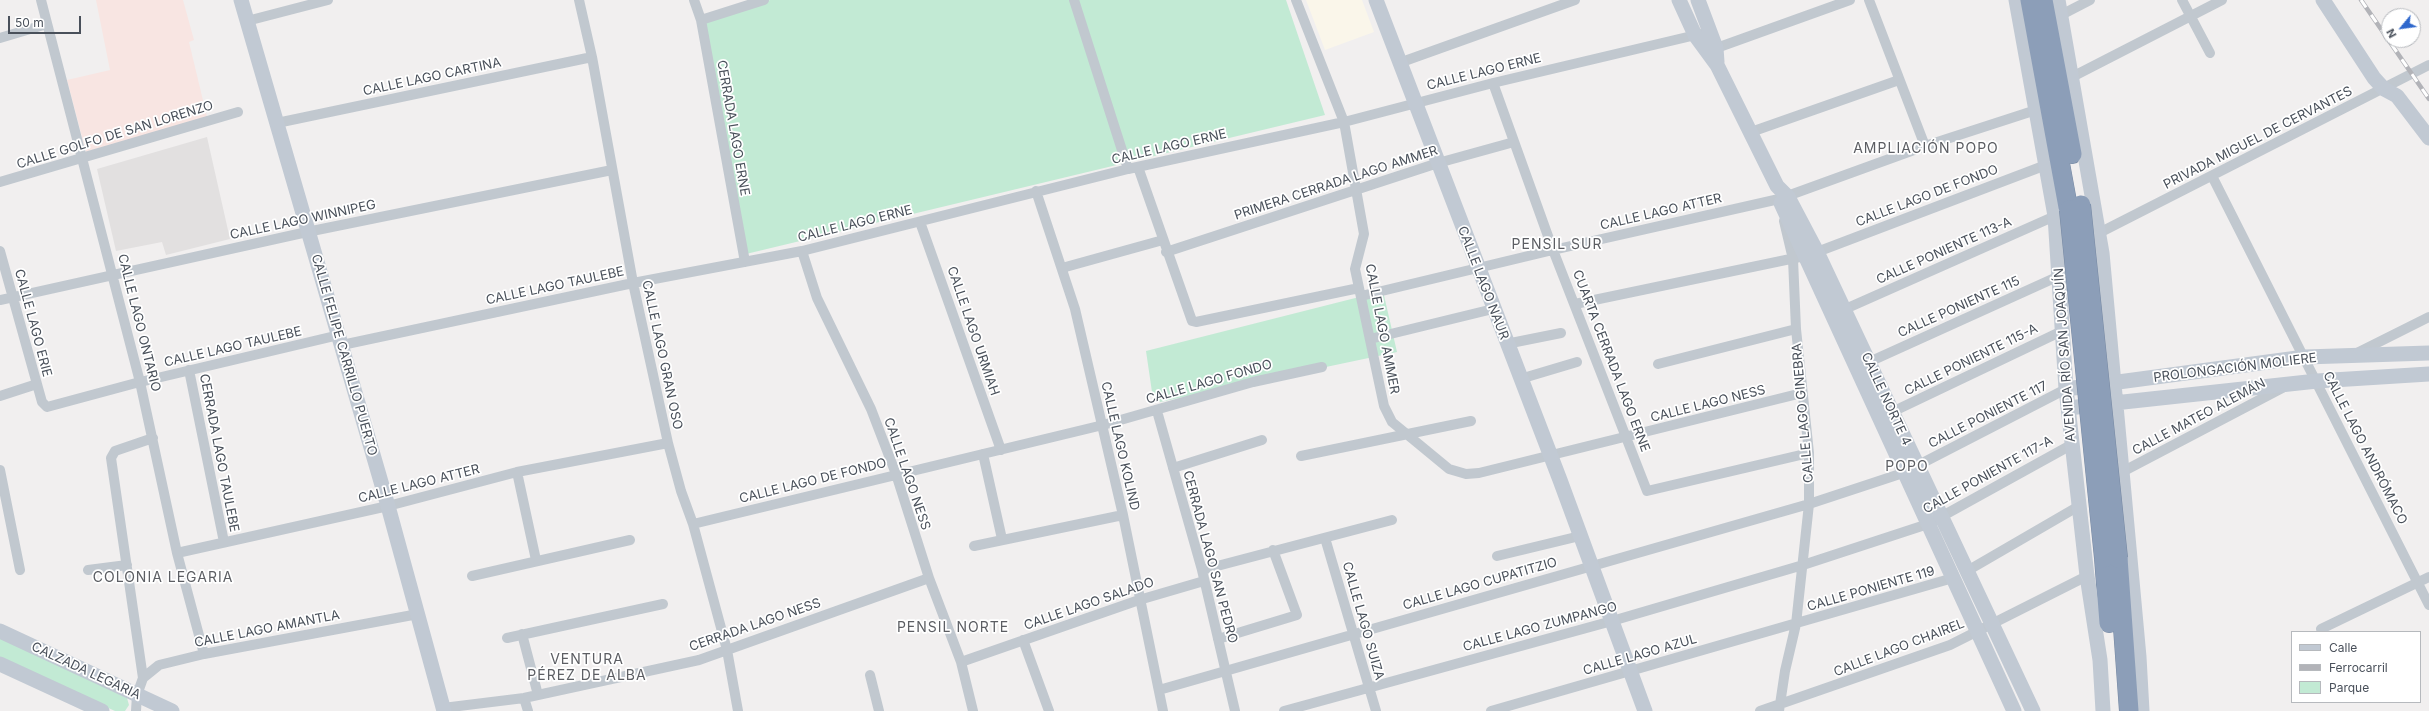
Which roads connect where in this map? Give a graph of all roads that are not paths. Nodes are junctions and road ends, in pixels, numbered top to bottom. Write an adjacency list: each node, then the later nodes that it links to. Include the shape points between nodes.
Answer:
1 (41, 0): 29 (street, CALLE LAGO ONTARIO)
2 (241, 0): 28 (street, CALLE FELIPE CARRILLO PUERTO)
3 (328, 0): 28 (street)
4 (579, 0): 35 (street, CALLE LAGO GRAN OSO)
5 (694, 0): 27 (street, CERRADA LAGO ERNE)
6 (764, 0): 27 (street)
7 (1074, 0): 54 (street)
8 (1296, 0): 45 (street, CALLE LAGO AMMER)
9 (1376, 0): 36 (street, CALLE LAGO NAUR)
10 (1575, 0): 36 (street)
11 (1679, 0): 31 (street)
12 (1698, 0): 30 (street)
13 (1850, 0): 33 (street)
14 (1869, 0): 39 (street)
15 (2016, 0): 43 (street, AVENIDA RÍO SAN JOAQUÍN)
16 (2026, 0): 26 (highway)
17 (2030, 0): 26 (highway, AVENIDA RÍO SAN JOAQUÍN)
18 (2043, 0): 61 (highway, AVENIDA RÍO SAN JOAQUÍN)
19 (2058, 0): 24 (street)
20 (2090, 0): 24 (street)
21 (2182, 0): 25 (street)
22 (2222, 0): 25 (street)
23 (2322, 0): 41 (street)
24 (2061, 15): 38 (street)
25 (2190, 15): 34 (street); 38 (street)
26 (2033, 19): 61 (highway, AVENIDA RÍO SAN JOAQUÍN)
27 (700, 20): 73 (street, CERRADA LAGO ERNE)
28 (247, 21): 46 (street, CALLE FELIPE CARRILLO PUERTO)
29 (47, 24): 32 (street); 51 (street, CALLE LAGO ONTARIO)
30 (1710, 31): 31 (street, CALLE LAGO ERNE); 33 (street)
31 (1695, 35): 33 (street); 40 (street, CALLE LAGO ERNE)
32 (0, 38)
33 (1711, 50): 47 (street)
34 (2210, 53)
35 (592, 57): 46 (street, CALLE LAGO CARTINA); 55 (street, CALLE LAGO GRAN OSO)
36 (1399, 63): 42 (street, CALLE LAGO NAUR)
37 (2429, 65): 41 (street, PRIVADA MIGUEL DE CERVANTES)
38 (2072, 77): 64 (street)
39 (1899, 80): 47 (street); 50 (street)
40 (1493, 83): 42 (street, CALLE LAGO ERNE); 49 (street, CUARTA CERRADA LAGO ERNE)
41 (2384, 89): 48 (street, via 2397,96); 56 (street, PRIVADA MIGUEL DE CERVANTES)
42 (1414, 103): 45 (street, CALLE LAGO ERNE); 52 (street, CALLE LAGO NAUR)
43 (2036, 110): 50 (street, CALLE LAGO ATTER); 53 (street, AVENIDA RÍO SAN JOAQUÍN)
44 (238, 112): 51 (street, CALLE GOLFO DE SAN LORENZO)
45 (1344, 122): 54 (street, CALLE LAGO ERNE); 58 (street, CALLE LAGO AMMER)
46 (277, 123): 63 (street, CALLE FELIPE CARRILLO PUERTO)
47 (1751, 132): 60 (street)
48 (2429, 138)
49 (1514, 142): 52 (street, PRIMERA CERRADA LAGO AMMER); 66 (street, CUARTA CERRADA LAGO ERNE)
50 (1925, 146): 60 (street, CALLE LAGO ATTER)
51 (84, 158): 57 (street, CALLE GOLFO DE SAN LORENZO); 76 (street, CALLE LAGO ONTARIO)
52 (1438, 163): 58 (street, PRIMERA CERRADA LAGO AMMER); 75 (street, CALLE LAGO NAUR)
53 (2046, 164): 61 (street, AVENIDA RÍO SAN JOAQUÍN); 71 (street, CALLE LAGO DE FONDO)
54 (1133, 168): 59 (street, CALLE LAGO ERNE); 65 (street)
55 (612, 170): 63 (street, CALLE LAGO WINNIPEG); 78 (street, CALLE LAGO GRAN OSO)
56 (2212, 176): 64 (street, PRIVADA MIGUEL DE CERVANTES); 93 (street, CALLE LAGO ANDRÓMACO)
57 (0, 182)
58 (1357, 190): 69 (street, PRIMERA CERRADA LAGO AMMER); 79 (street, CALLE LAGO AMMER, via 1364,239 1355,263)
59 (1036, 191): 62 (street, CALLE LAGO ERNE); 74 (street, CALLE LAGO KOLIND)
60 (1782, 194): 66 (street, CALLE LAGO ATTER); 71 (street, CALLE NORTE 4)
61 (2068, 209): 72 (street, AVENIDA RÍO SAN JOAQUÍN); 84 (street, CALLE PONIENTE 113-A); 152 (highway, AVENIDA RÍO SAN JOAQUÍN, bridge)
62 (920, 222): 67 (street, CALLE LAGO ERNE); 123 (street, CALLE LAGO URMIAH)
63 (308, 232): 76 (street, CALLE LAGO WINNIPEG); 90 (street, CALLE FELIPE CARRILLO PUERTO)
64 (2099, 233): 70 (street)
65 (1163, 240): 69 (street); 74 (street)
66 (1553, 250): 75 (street, CALLE LAGO ATTER); 82 (street, CUARTA CERRADA LAGO ERNE)
67 (802, 251): 73 (street, CALLE LAGO ERNE); 134 (street, CALLE LAGO NESS, via 818,298 871,409)
68 (0, 252): 80 (street, CALLE LAGO ERIE)
69 (1166, 252): 79 (street, CALLE LAGO ATTER, via 1192,321 1196,322)
70 (2102, 253): 72 (street, via 2091,259 2080,260); 105 (street)
71 (1805, 256): 82 (street, CALLE LAGO DE FONDO); 84 (street, CALLE NORTE 4); 86 (street, CALLE LAGO GINEBRA); 133 (street, CALLE NORTE 4)
72 (2058, 256): 77 (street, AVENIDA RÍO SAN JOAQUÍN)
73 (744, 262): 78 (street, CALLE LAGO ERNE)
74 (1062, 268): 116 (street, CALLE LAGO KOLIND, via 1075,309)
75 (1478, 268): 79 (street, CALLE LAGO ATTER); 83 (street, CALLE LAGO NAUR)
76 (113, 274): 80 (street, CALLE LAGO WINNIPEG); 103 (street, CALLE LAGO ONTARIO)
77 (2059, 276): 87 (street, AVENIDA RÍO SAN JOAQUÍN); 96 (street, CALLE PONIENTE 115)
78 (634, 283): 90 (street, CALLE LAGO TAULEBE); 121 (street, CALLE LAGO GRAN OSO)
79 (1360, 292): 89 (street, CALLE LAGO AMMER)
80 (13, 297): 81 (street, CALLE LAGO WINNIPEG); 104 (street, CALLE LAGO ERIE)
81 (0, 300)
82 (1575, 304): 118 (street, CUARTA CERRADA LAGO ERNE)
83 (1493, 309): 89 (street); 91 (street, CALLE LAGO NAUR)
84 (1844, 310): 96 (street, CALLE NORTE 4)
85 (2429, 318): 94 (street)
86 (1796, 329): 97 (street); 108 (street, CALLE LAGO GINEBRA)
87 (2062, 331): 107 (street, AVENIDA RÍO SAN JOAQUÍN); 114 (street, CALLE PONIENTE 115-A)
88 (1562, 333): 91 (street)
89 (1370, 339): 117 (street, CALLE LAGO AMMER, via 1387,415)
90 (340, 340): 99 (street, CALLE LAGO TAULEBE); 136 (street, CALLE FELIPE CARRILLO PUERTO)
91 (1506, 344): 101 (street, CALLE LAGO NAUR)
92 (2429, 353): 94 (street, PROLONGACIÓN MOLIERE)
93 (2305, 357): 94 (street, PROLONGACIÓN MOLIERE); 102 (street, CALLE LAGO ANDRÓMACO); 105 (street, PROLONGACIÓN MOLIERE)
94 (2350, 357)
95 (1577, 362): 101 (street)
96 (1868, 362): 114 (street, CALLE NORTE 4)
97 (1658, 364)
98 (1322, 367): 113 (street, CALLE LAGO FONDO, via 1253,382)
99 (189, 370): 103 (street, CALLE LAGO TAULEBE); 147 (street, CERRADA LAGO TAULEBE)
100 (2429, 374): 102 (street, PROLONGACIÓN MOLIERE)
101 (1520, 379): 127 (street, CALLE LAGO NAUR)
102 (2317, 381): 106 (street, PROLONGACIÓN MOLIERE); 167 (street, CALLE LAGO ANDRÓMACO)
103 (140, 382): 110 (street, CALLE LAGO TAULEBE, via 56,406 47,407); 119 (street, CALLE LAGO ONTARIO)
104 (37, 384): 109 (street); 110 (street, CALLE LAGO ERIE)
105 (2114, 384): 107 (street, PROLONGACIÓN MOLIERE); 111 (street)
106 (2287, 386): 111 (street, PROLONGACIÓN MOLIERE); 132 (street, CALLE MATEO ALEMÁN)
107 (2066, 389): 112 (street, AVENIDA RÍO SAN JOAQUÍN); 128 (street, CALLE PONIENTE 117)
108 (1802, 393): 118 (street, CALLE LAGO NESS); 124 (street, CALLE LAGO GINEBRA)
109 (0, 396)
110 (42, 402)
111 (2116, 404): 112 (street, PROLONGACIÓN MOLIERE); 132 (street)
112 (2068, 408): 122 (street, AVENIDA RÍO SAN JOAQUÍN)
113 (1156, 411): 116 (street, CALLE LAGO FONDO); 129 (street, CERRADA LAGO SAN PEDRO)
114 (1892, 412): 128 (street, CALLE NORTE 4)
115 (1471, 421): 117 (street)
116 (1103, 425): 123 (street, CALLE LAGO DE FONDO); 138 (street, CALLE LAGO KOLIND)
117 (1405, 434): 126 (street); 127 (street, CALLE LAGO AMMER, via 1458,473 1479,473)
118 (1627, 437): 124 (street, CUARTA CERRADA LAGO ERNE, via 1647,491); 127 (street, CALLE LAGO NESS)
119 (153, 438): 150 (street, CALLE LAGO ONTARIO); 154 (street, via 112,454)
120 (1262, 440): 129 (street)
121 (668, 443): 131 (street, CALLE LAGO ATTER); 141 (street, CALLE LAGO GRAN OSO, via 681,492)
122 (2071, 445): 137 (street, AVENIDA RÍO SAN JOAQUÍN); 139 (street, CALLE PONIENTE 117-A)
123 (1001, 450): 125 (street, CALLE LAGO DE FONDO)
124 (1809, 453): 135 (street, CALLE LAGO GINEBRA)
125 (983, 454): 134 (street, CALLE LAGO DE FONDO); 145 (street)
126 (1301, 456)
127 (1551, 457): 143 (street, CALLE LAGO NAUR)
128 (1917, 466): 133 (street, CALLE PONIENTE 117); 139 (street, CALLE NORTE 4)
129 (1173, 468): 159 (street, CERRADA LAGO SAN PEDRO)
130 (0, 470): 157 (street)
131 (517, 472): 136 (street, CALLE LAGO ATTER); 153 (street)
132 (2122, 472): 218 (street)
133 (1903, 473): 135 (street, CALLE PONIENTE 117); 142 (street, CALLE NORTE 4)
134 (896, 474): 141 (street, CALLE LAGO DE FONDO); 164 (street, CALLE LAGO NESS)
135 (1809, 504): 155 (street, CALLE LAGO CUPATITZIO); 156 (street, CALLE LAGO GINEBRA)
136 (388, 506): 147 (street, CALLE LAGO ATTER); 171 (street, CALLE FELIPE CARRILLO PUERTO)
137 (2079, 506): 160 (street); 162 (street, AVENIDA RÍO SAN JOAQUÍN)
138 (1123, 515): 145 (street); 168 (street, CALLE LAGO KOLIND)
139 (1942, 517): 142 (street, CALLE PONIENTE 117-A); 160 (street, CALLE NORTE 4)
140 (1392, 520): 144 (street)
141 (693, 524): 183 (street, CALLE LAGO GRAN OSO)
142 (1928, 524): 156 (street, CALLE PONIENTE 117-A); 165 (street, CALLE NORTE 4)
143 (1580, 536): 151 (street); 155 (street, CALLE LAGO NAUR)
144 (1325, 538): 149 (street); 179 (street, CALLE LAGO SUIZA)
145 (1002, 539): 148 (street)
146 (630, 540): 153 (street)
147 (224, 542): 150 (street, CALLE LAGO ATTER)
148 (974, 546)
149 (1273, 550): 159 (street); 181 (street, via 1297,615)
150 (177, 554): 184 (street, CALLE LAGO ONTARIO)
151 (1498, 556)
152 (2111, 558): 216 (highway, AVENIDA RÍO SAN JOAQUÍN); 217 (highway, AVENIDA RÍO SAN JOAQUÍN)
153 (536, 560): 161 (street)
154 (127, 565): 158 (street); 190 (street)
155 (1592, 565): 172 (street, CALLE LAGO NAUR); 179 (street, CALLE LAGO CUPATITZIO)
156 (1803, 565): 172 (street, CALLE LAGO ZUMPANGO); 174 (street, CALLE LAGO GINEBRA)
157 (20, 570)
158 (88, 570)
159 (1202, 570): 166 (street, CERRADA LAGO SAN PEDRO)
160 (1967, 571): 173 (street, CALLE NORTE 4)
161 (472, 576)
162 (2087, 576): 173 (street, CALLE LAGO CHAIREL); 215 (street, AVENIDA RÍO SAN JOAQUÍN, via 2100,660)
163 (2429, 577): 167 (street)
164 (929, 578): 183 (street, CERRADA LAGO NESS); 185 (street, CALLE LAGO NESS)
165 (1953, 578): 174 (street, CALLE PONIENTE 119); 177 (street, CALLE NORTE 4)
166 (1204, 581): 168 (street, CALLE LAGO SALADO); 181 (street, CERRADA LAGO SAN PEDRO)
167 (2418, 583): 170 (street, CALLE LAGO ANDRÓMACO); 175 (street)
168 (1139, 600): 182 (street, CALLE LAGO SALADO); 192 (street, CALLE LAGO KOLIND)
169 (663, 604): 178 (street)
170 (2429, 605)
171 (418, 614): 184 (street, CALLE LAGO AMANTLA); 197 (street, CALLE FELIPE CARRILLO PUERTO)
172 (1612, 621): 188 (street, CALLE LAGO NAUR); 191 (street, CALLE LAGO ZUMPANGO)
173 (1993, 623): 177 (street, CALLE LAGO CHAIREL); 214 (street, CALLE NORTE 4)
174 (1796, 624): 188 (street, CALLE LAGO AZUL); 196 (street, CALLE LAGO GINEBRA, via 1785,671)
175 (2321, 629)
176 (0, 631): 193 (street, CALZADA LEGARIA)
177 (1978, 632): 196 (street, CALLE LAGO CHAIREL, via 1950,645); 213 (street, CALLE NORTE 4)
178 (522, 634): 180 (street); 194 (street)
179 (1354, 634): 187 (street, CALLE LAGO CUPATITZIO); 191 (street, CALLE LAGO SUIZA)
180 (507, 638)
181 (1218, 639): 187 (street, CERRADA LAGO SAN PEDRO)
182 (1023, 640): 185 (street, CALLE LAGO SALADO); 205 (street)
183 (727, 650): 194 (street, CERRADA LAGO NESS, via 698,660); 202 (street, CALLE LAGO GRAN OSO)
184 (204, 654): 190 (street, CALLE LAGO AMANTLA, via 159,665)
185 (961, 662): 204 (street, CALLE LAGO NESS)
186 (0, 664): 198 (street)
187 (1226, 672): 192 (street, CALLE LAGO CUPATITZIO); 207 (street, CERRADA LAGO SAN PEDRO)
188 (1630, 672): 210 (street, CALLE LAGO AZUL); 211 (street, CALLE LAGO NAUR)
189 (870, 675): 203 (street)
190 (143, 678): 193 (street)
191 (1369, 688): 208 (street, CALLE LAGO ZUMPANGO); 209 (street, CALLE LAGO SUIZA)
192 (1159, 690): 206 (street, CALLE LAGO KOLIND)
193 (137, 695): 199 (street); 200 (street, CALZADA LEGARIA)
194 (538, 695): 195 (street, CERRADA LAGO NESS)
195 (524, 698): 197 (street, CERRADA LAGO NESS); 201 (street)
196 (1780, 708): 212 (street, CALLE LAGO CHAIREL)
197 (444, 709)
198 (102, 711)
199 (136, 711)
200 (172, 711)
201 (528, 711)
202 (738, 711)
203 (879, 711)
204 (973, 711)
205 (1049, 711)
206 (1163, 711)
207 (1235, 711)
208 (1284, 711)
209 (1376, 711)
210 (1491, 711)
211 (1645, 711)
212 (1760, 711)
213 (2014, 711)
214 (2033, 711)
215 (2103, 711)
216 (2116, 711)
217 (2129, 711)
218 (2142, 711)

